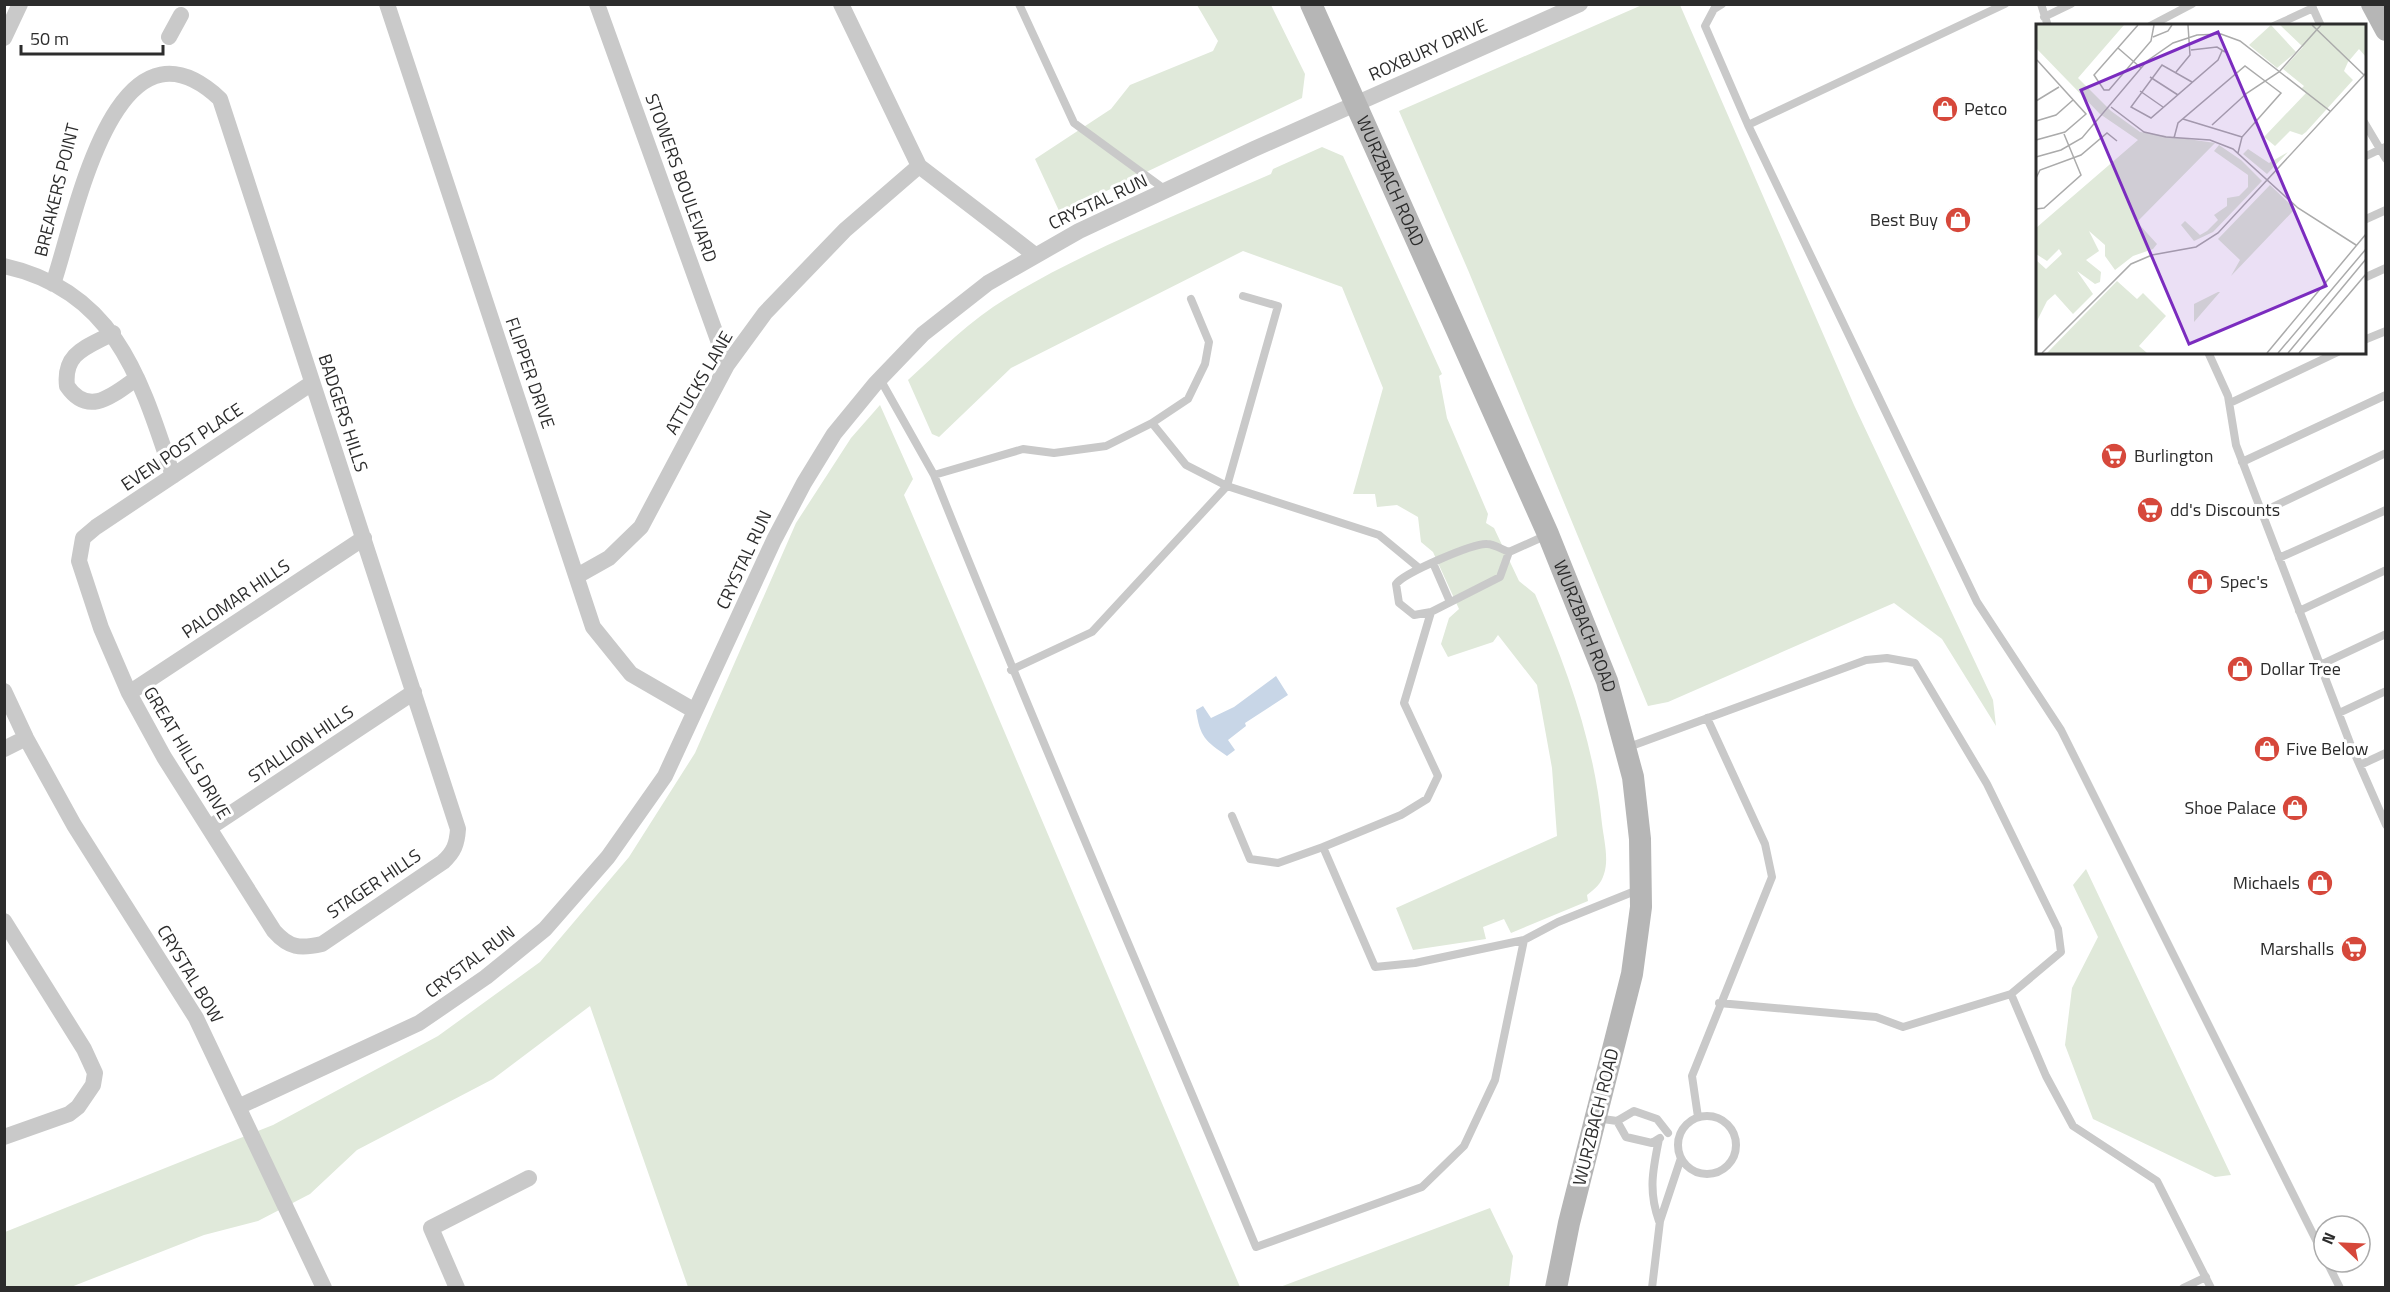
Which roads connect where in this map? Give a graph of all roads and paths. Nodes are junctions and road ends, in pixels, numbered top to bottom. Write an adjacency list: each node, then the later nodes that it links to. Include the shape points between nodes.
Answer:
1 (20, 4): 21 (street)
2 (387, 4): 69 (street, FLIPPER DRIVE)
3 (597, 4): 47 (street, STOWERS BOULEVARD)
4 (841, 4): 31 (street)
5 (1019, 4): 32 (lane, via 1074,123)
6 (1311, 4): 24 (main road, WURZBACH ROAD)
7 (1580, 4): 24 (street, ROXBURY DRIVE)
8 (1722, 4): 26 (lane, via 1714,9 1705,26)
9 (2005, 4): 26 (lane)
10 (2041, 4): 16 (lane)
11 (2070, 4): 16 (lane)
12 (2192, 4): 17 (lane)
13 (2372, 4): 20 (main road)
14 (2312, 6): 18 (lane); 19 (lane)
15 (181, 15): 22 (street, via 162,37)
16 (2046, 21)
17 (2154, 24)
18 (2278, 24)
19 (2320, 24)
20 (2385, 30)
21 (4, 38)
22 (184, 49)
23 (201, 67): 50 (street, BADGERS HILLS, via 220,99)
24 (1357, 103): 32 (street, CRYSTAL RUN); 61 (main road, WURZBACH ROAD)
25 (100, 106): 39 (street, BREAKERS POINT, via 87,141)
26 (1748, 125): 110 (lane, via 1977,602 2061,730)
27 (2366, 126): 28 (lane)
28 (2383, 148): 29 (lane); 30 (lane)
29 (2366, 157)
30 (2385, 159)
31 (919, 166): 35 (street); 47 (street, ATTUCKS LANE, via 845,230 765,313)
32 (1168, 191): 35 (street, CRYSTAL RUN)
33 (2385, 210): 34 (lane)
34 (2366, 219)
35 (1035, 255): 49 (street, CRYSTAL RUN, via 988,283 923,334)
36 (4, 266): 39 (street)
37 (2385, 268): 38 (lane)
38 (2366, 277)
39 (53, 284): 43 (street, via 85,306)
40 (1243, 296): 58 (lane, via 1278,306)
41 (1191, 299): 53 (lane, via 1209,342 1205,364 1188,399)
42 (2385, 330): 44 (lane)
43 (113, 333): 48 (street); 48 (street, via 75,354 68,364 67,386 81,400 102,402)
44 (2366, 339)
45 (2208, 354): 52 (lane)
46 (2334, 354): 52 (lane)
47 (727, 365): 69 (street, ATTUCKS LANE, via 641,527 609,558)
48 (137, 378): 57 (street)
49 (880, 379): 56 (lane); 80 (street, CRYSTAL RUN, via 834,435 804,483)
50 (312, 383): 57 (street, EVEN POST PLACE); 62 (street, BADGERS HILLS)
51 (2385, 395): 55 (lane)
52 (2230, 403): 55 (lane)
53 (1152, 423): 56 (lane, via 1106,446 1054,453 1023,449); 58 (lane, via 1186,465)
54 (2385, 453): 60 (lane)
55 (2242, 462): 60 (lane)
56 (934, 475): 75 (lane)
57 (173, 476): 63 (street, EVEN POST PLACE, via 96,527 83,538)
58 (1227, 486): 67 (lane, via 1379,535); 75 (lane, via 1092,632)
59 (2385, 510): 65 (lane)
60 (2262, 512): 65 (lane)
61 (1548, 534): 64 (lane); 84 (main road, WURZBACH ROAD, via 1607,681)
62 (364, 538): 78 (street, BADGERS HILLS); 79 (street, PALOMAR HILLS)
63 (80, 549): 79 (street, GREAT HILLS DRIVE, via 79,561 101,628)
64 (1509, 552): 66 (lane, via 1486,544); 70 (lane, via 1500,577)
65 (2279, 558): 71 (lane)
66 (1433, 563): 67 (lane); 70 (lane)
67 (1419, 568): 72 (lane, via 1402,577 1396,584 1396,593 1405,610 1414,615)
68 (2385, 570): 71 (lane)
69 (578, 576): 80 (street, FLIPPER DRIVE, via 593,627 631,674)
70 (1450, 602): 72 (lane)
71 (2299, 611): 74 (lane)
72 (1431, 612): 93 (lane, via 1404,703 1438,776 1427,799 1401,815)
73 (2385, 634): 74 (lane)
74 (2320, 665): 81 (lane)
75 (1011, 670): 96 (lane, via 1256,1247 1422,1187 1464,1146 1495,1080)
76 (4, 691): 83 (street, CRYSTAL BOW)
77 (2385, 691): 81 (lane)
78 (414, 692): 91 (street, STALLION HILLS); 92 (street, BADGERS HILLS, via 458,829)
79 (129, 693): 91 (street, GREAT HILLS DRIVE)
80 (695, 711): 100 (street, CRYSTAL RUN, via 665,776 608,857 545,929 486,977 419,1023)
81 (2339, 713): 87 (lane)
82 (1707, 718): 84 (lane); 98 (lane, via 1866,660 1887,658 1914,663 1987,783 2058,929 2061,952); 99 (lane, via 1765,844 1772,877)
83 (26, 738): 85 (street); 100 (street, CRYSTAL BOW, via 74,825 196,1018)
84 (1626, 748): 94 (main road, WURZBACH ROAD, via 1640,839)
85 (4, 749)
86 (2385, 753): 87 (lane)
87 (2360, 765): 88 (lane)
88 (2383, 813): 90 (lane)
89 (1232, 816): 93 (lane, via 1250,859 1278,863)
90 (2385, 825)
91 (209, 828): 97 (street, GREAT HILLS DRIVE, via 274,931 283,942)
92 (458, 842): 97 (street, STAGER HILLS, via 443,862 322,944)
93 (1323, 848): 96 (lane, via 1375,967 1415,963)
94 (1640, 889): 96 (lane); 102 (main road, WURZBACH ROAD, via 1632,974)
95 (4, 921): 105 (street, via 95,1073 83,1102 69,1114)
96 (1524, 940)
97 (304, 948)
98 (2011, 994): 99 (lane, via 1903,1027 1876,1017); 111 (lane, via 2046,1076 2073,1126 2157,1181)
99 (1719, 1003): 101 (lane, via 1692,1076)
100 (238, 1107): 112 (street, CRYSTAL BOW)
101 (1698, 1117): 104 (lane); 107 (lane, via 1715,1117 1730,1127 1736,1143 1731,1160 1718,1171 1701,1173)
102 (1607, 1120): 103 (lane, via 1634,1112 1657,1119); 106 (lane, via 1626,1137 1652,1143); 114 (main road, WURZBACH ROAD)
103 (1668, 1133): 104 (lane); 106 (lane)
104 (1679, 1135): 107 (lane)
105 (4, 1137)
106 (1659, 1139): 109 (lane, via 1651,1200)
107 (1681, 1158): 109 (lane)
108 (529, 1178): 113 (street, via 431,1228)
109 (1660, 1221): 115 (lane)
110 (2312, 1232)
111 (2206, 1277): 116 (lane); 117 (lane)
112 (324, 1287)
113 (457, 1287)
114 (1556, 1287)
115 (1652, 1287)
116 (2184, 1287)
117 (2211, 1287)

